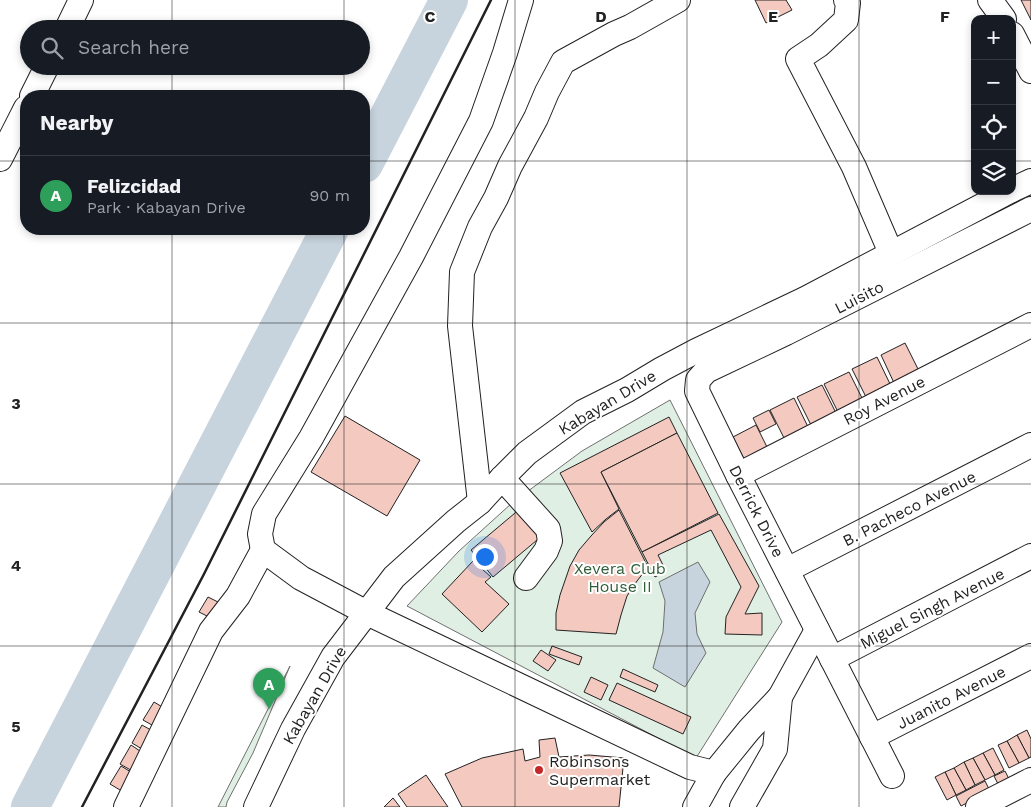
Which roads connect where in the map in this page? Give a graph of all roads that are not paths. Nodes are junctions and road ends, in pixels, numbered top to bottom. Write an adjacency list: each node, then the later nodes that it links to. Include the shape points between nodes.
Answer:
1 (81, 0): 7 (street)
2 (521, 0): 25 (street, via 481,121 411,257 316,429 264,514 260,534)
3 (678, 0): 24 (street, via 563,62 465,263 460,326)
4 (846, 0): 18 (street, via 846,20 798,59 854,167)
5 (990, 0): 6 (street)
6 (1001, 15)
7 (71, 20)
8 (1016, 42): 9 (street)
9 (1031, 71)
10 (42, 75): 11 (street)
11 (35, 90)
12 (20, 119): 13 (street)
13 (1, 154)
14 (1031, 180): 15 (street, Kabayan Drive)
15 (1016, 188)
16 (1003, 195): 18 (street, Kabayan Drive)
17 (1031, 209): 20 (street, Luisito, via 706,371 698,380)
18 (891, 253): 23 (street, Kabayan Drive, via 583,412 528,453)
19 (1031, 324): 22 (street, Roy Avenue)
20 (697, 391): 22 (street, Derrick Drive)
21 (1031, 445): 27 (street, B. Pacheco Avenue)
22 (738, 475): 27 (street, Derrick Drive)
23 (502, 478): 24 (street, Kabayan Drive); 28 (street, via 548,529 550,541 546,551)
24 (480, 502): 29 (street, Kabayan Drive, via 394,577)
25 (263, 550): 29 (street, via 301,578); 39 (street, via 238,596 211,631)
26 (1031, 556): 32 (street, Miguel Singh Avenue)
27 (787, 570): 30 (street, Derrick Drive)
28 (526, 578)
29 (367, 613): 35 (street, via 690,767); 40 (street, Kabayan Drive, via 333,657 293,729)
30 (818, 630): 32 (street, Derrick Drive); 33 (street)
31 (1031, 656): 34 (street, Juanito Avenue)
32 (832, 659): 34 (street, Derrick Drive)
33 (780, 697): 35 (street); 42 (street, via 775,749)
34 (872, 737): 36 (street, Derrick Drive)
35 (714, 774): 41 (street)
36 (892, 776)
37 (1031, 780): 38 (street)
38 (989, 804)
39 (126, 807)
40 (256, 807)
41 (696, 807)
42 (742, 807)

